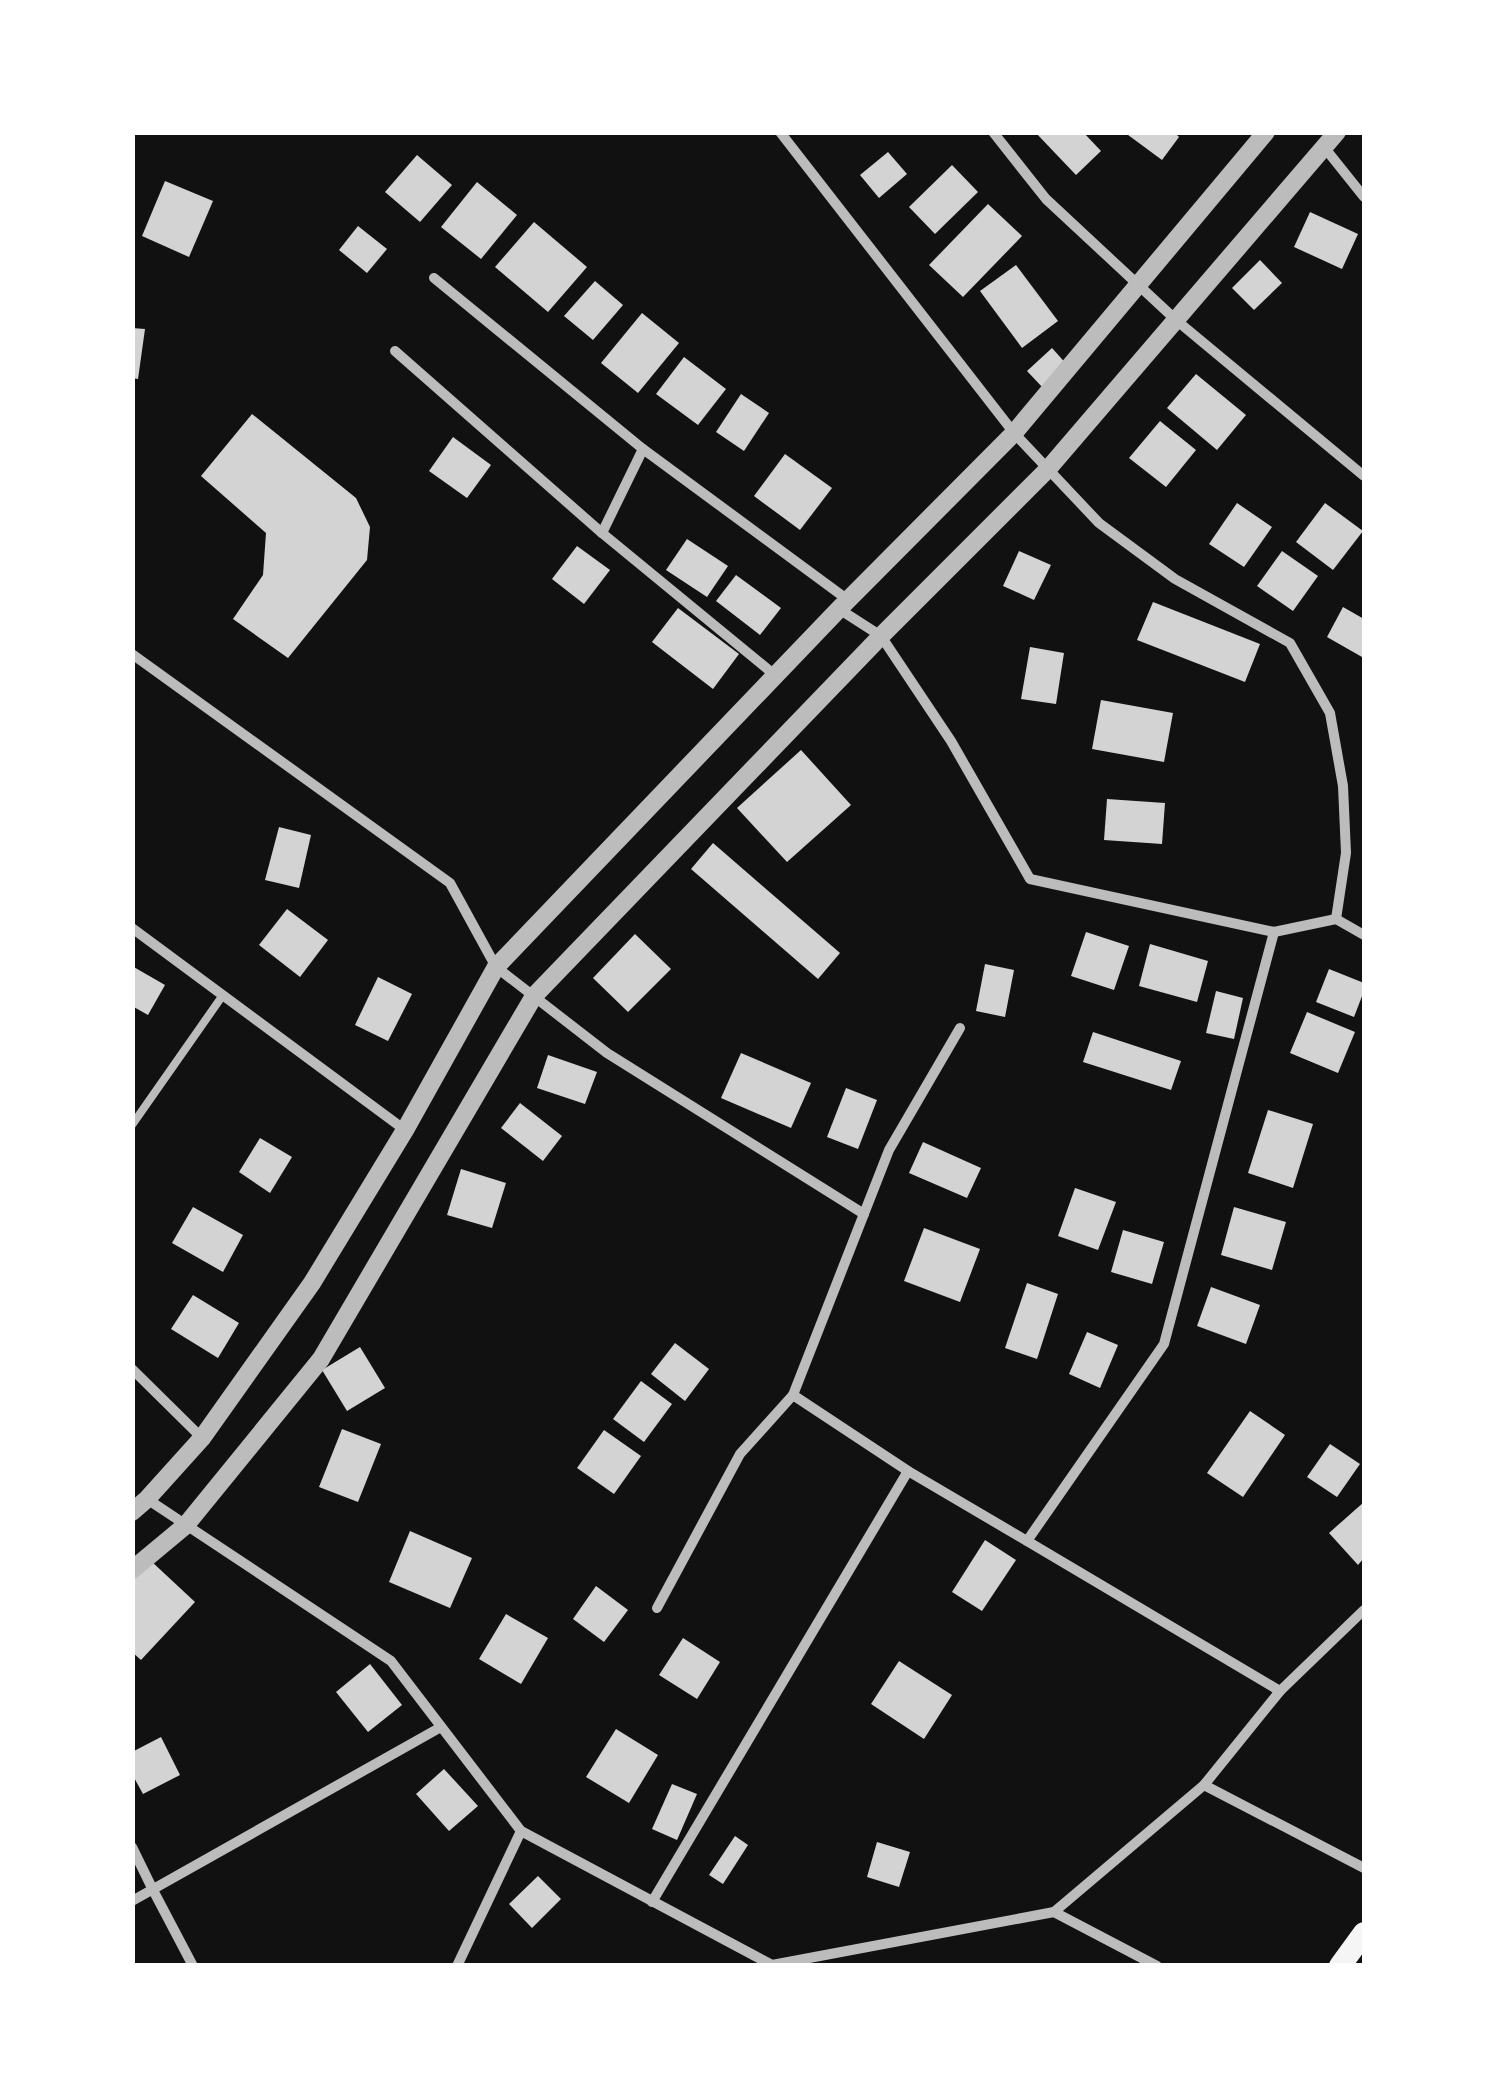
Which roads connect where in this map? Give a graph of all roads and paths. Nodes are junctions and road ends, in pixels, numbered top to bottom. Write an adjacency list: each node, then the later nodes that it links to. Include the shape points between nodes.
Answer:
1 (780, 132): 10 (street)
2 (993, 132): 7 (street, via 1046,199)
3 (1266, 132): 7 (street)
4 (1331, 140): 5 (street); 8 (street)
5 (1364, 197)
6 (434, 278): 11 (street)
7 (1139, 284): 8 (street); 10 (street)
8 (1176, 320): 12 (street); 13 (street)
9 (396, 352): 14 (street)
10 (1014, 433): 12 (street); 15 (street)
11 (643, 449): 14 (street); 15 (street)
12 (1048, 469): 16 (street); 19 (street, via 1099,524 1175,579 1290,643 1330,713 1340,768 1346,853)
13 (1364, 476)
14 (602, 533): 18 (street)
15 (843, 605): 16 (street); 18 (street)
16 (881, 636): 21 (street, via 951,741 1030,880); 25 (street)
17 (132, 654): 23 (street, via 450,883)
18 (776, 676): 23 (street)
19 (1336, 919): 21 (street); 22 (street)
20 (132, 928): 24 (street)
21 (1274, 932): 36 (street, via 1164,1344)
22 (1364, 934)
23 (496, 967): 25 (street); 28 (street)
24 (223, 995): 27 (lane); 28 (street)
25 (534, 996): 29 (street, via 607,1053); 35 (street, via 321,1358)
26 (960, 1028): 29 (street, via 889,1150)
27 (132, 1125)
28 (404, 1130): 32 (street, via 312,1284)
29 (864, 1214): 31 (street)
30 (132, 1369): 32 (street)
31 (793, 1395): 33 (street); 38 (street, via 740,1454)
32 (202, 1438): 34 (street)
33 (908, 1471): 36 (street); 48 (street)
34 (140, 1506): 35 (street)
35 (186, 1525): 37 (street); 41 (street, via 391,1662)
36 (1027, 1541): 40 (street)
37 (132, 1570)
38 (657, 1608)
39 (1364, 1610): 40 (street)
40 (1280, 1690): 42 (street)
41 (441, 1727): 43 (street); 46 (street)
42 (1204, 1784): 45 (street); 49 (street)
43 (521, 1831): 48 (street); 52 (street)
44 (132, 1847): 46 (street)
45 (1364, 1868)
46 (152, 1890): 47 (street); 51 (street)
47 (132, 1901)
48 (652, 1902): 49 (street, via 772,1966)
49 (1054, 1912): 53 (street)
50 (1364, 1934): 54 (highway)
51 (194, 1966)
52 (456, 1966)
53 (1157, 1966)
54 (1340, 1966)

